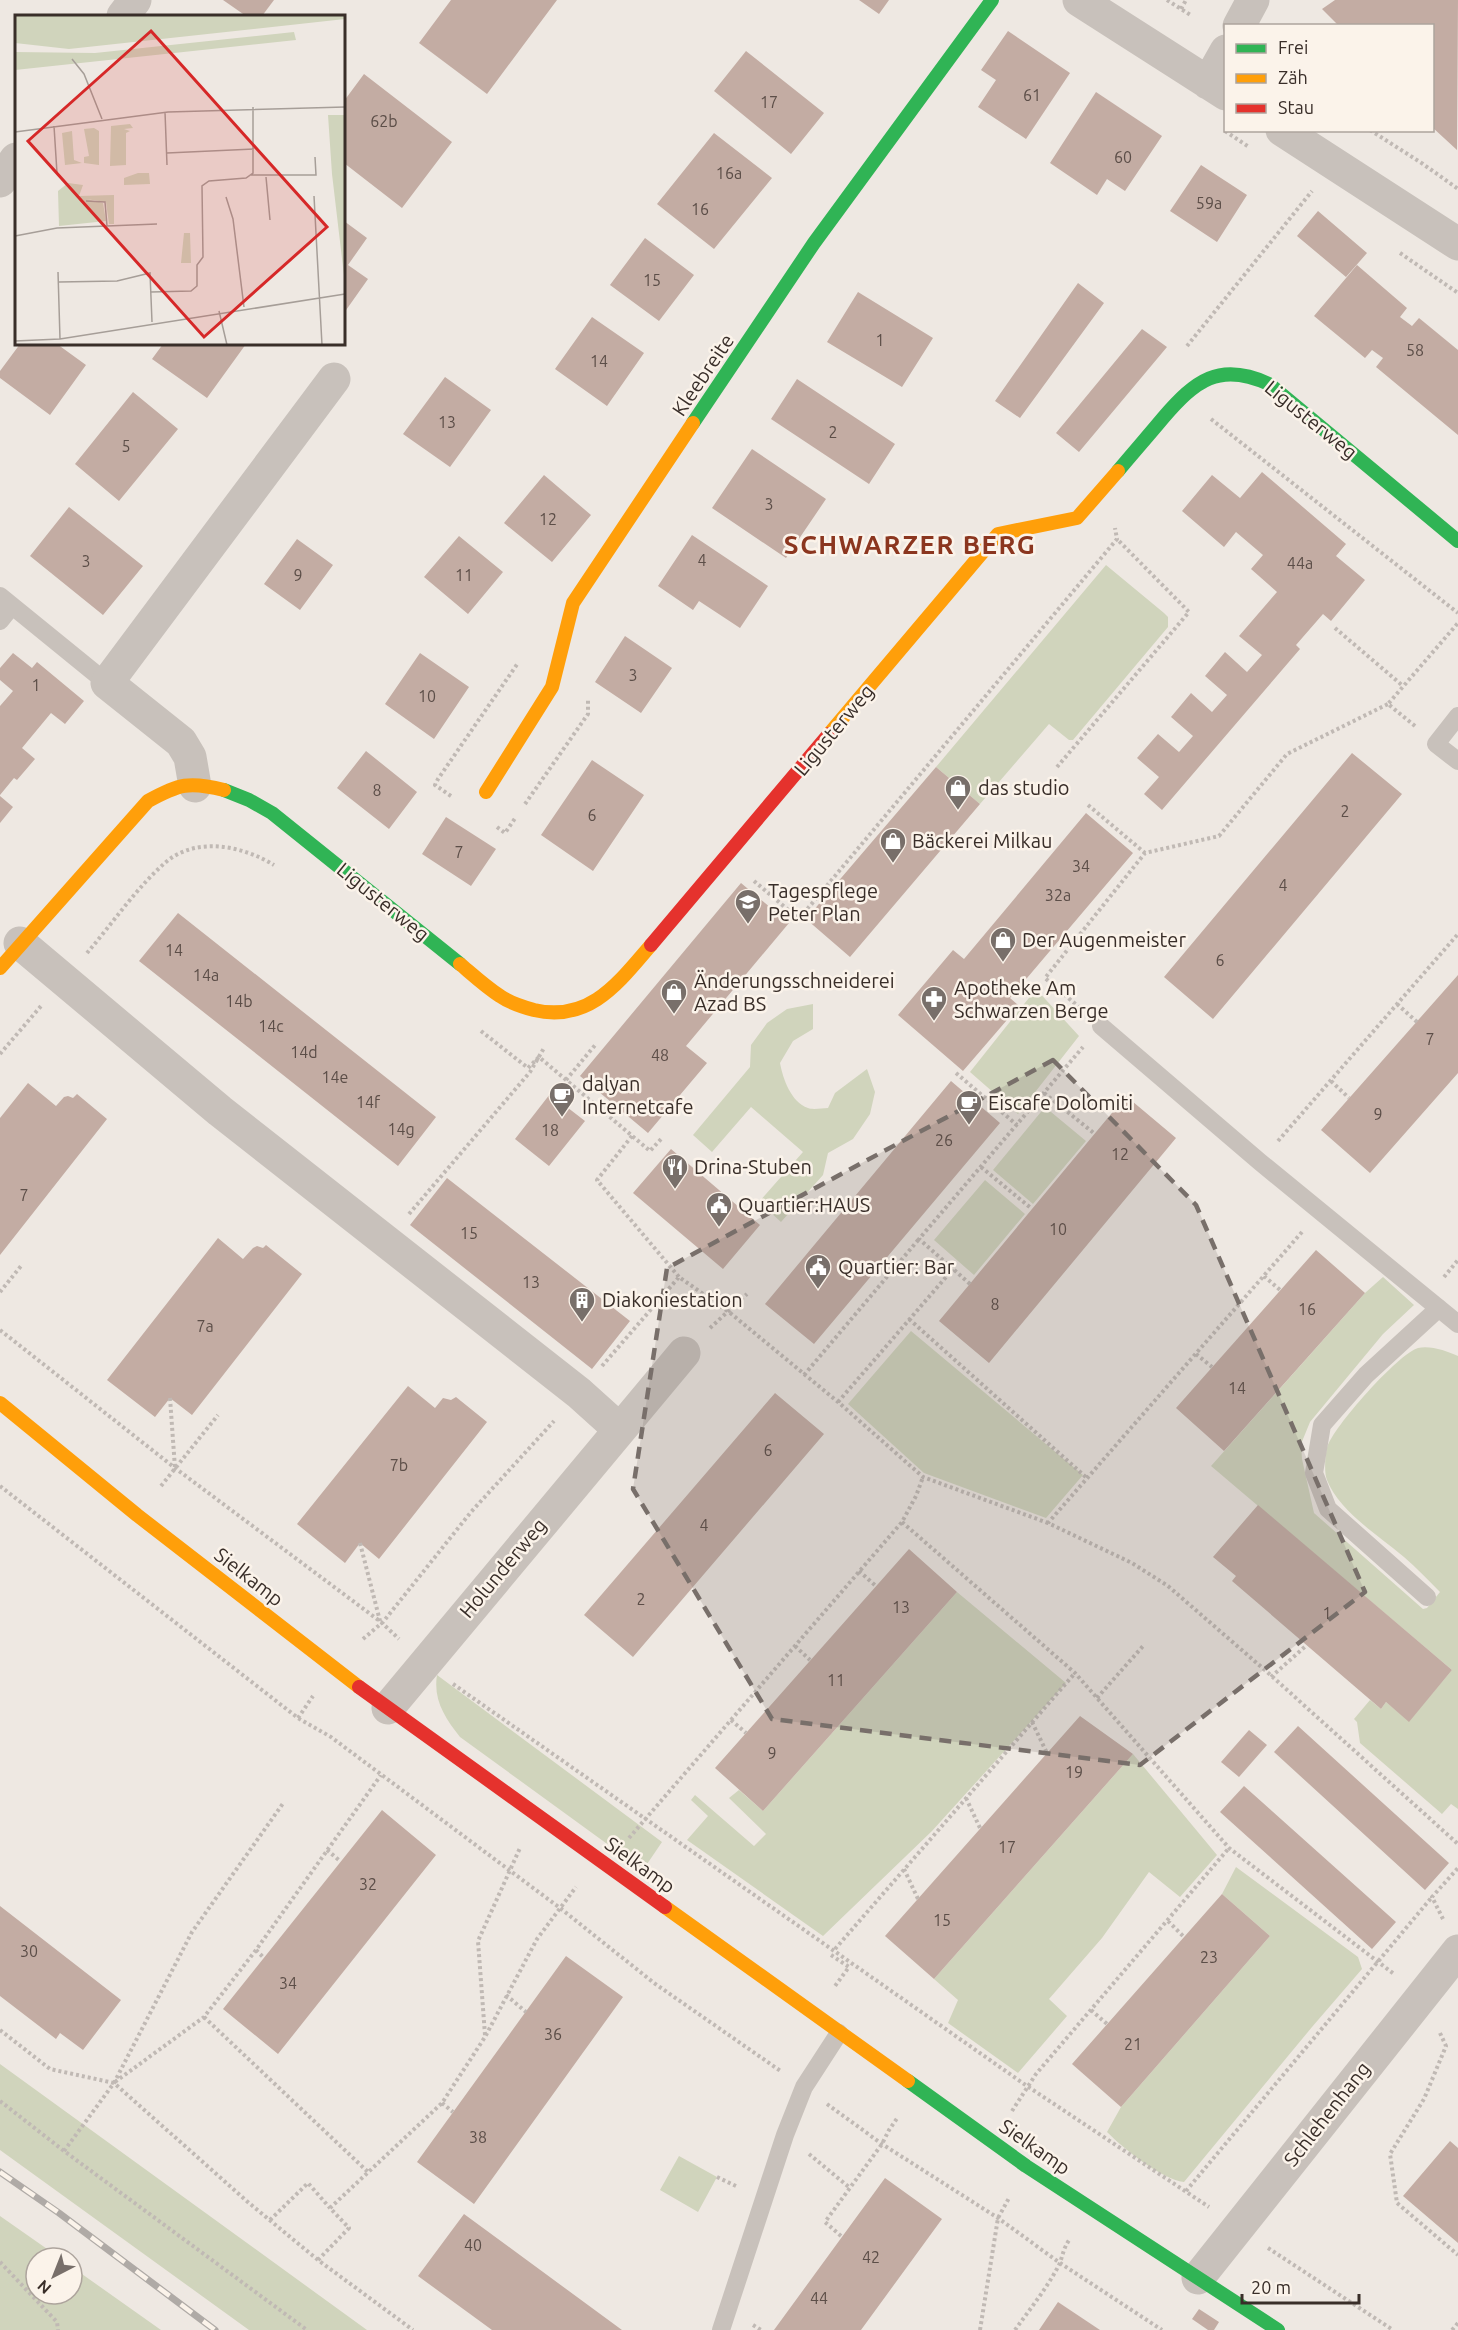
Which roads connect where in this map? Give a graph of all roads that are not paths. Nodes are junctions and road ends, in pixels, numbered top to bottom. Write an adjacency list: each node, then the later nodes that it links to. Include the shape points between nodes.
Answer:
1 (135, 0): 5 (street)
2 (992, 0): 21 (street, Kleebreite, via 814,243 573,603 552,687)
3 (1079, 0): 8 (street)
4 (1253, 0): 6 (street)
5 (124, 15)
6 (1240, 24)
7 (1224, 59): 8 (street)
8 (1217, 89)
9 (1285, 132): 12 (street)
10 (15, 160): 11 (street)
11 (0, 181)
12 (1458, 244)
13 (334, 380): 17 (street)
14 (1458, 541): 20 (street, Ligusterweg, via 1269,384 1249,374 1225,374 1202,380 1185,393 1077,518 998,534 633,966 586,1006 566,1011 540,1012 501,997 272,813 224,788)
15 (6, 601): 16 (lane); 17 (lane)
16 (0, 621)
17 (107, 683): 20 (street, via 181,742 190,757)
18 (1458, 716): 19 (lane, via 1436,744)
19 (1458, 761)
20 (195, 786): 22 (street, Ligusterweg, via 171,787 148,801)
21 (486, 792)
22 (10, 955): 28 (street, Ligusterweg, via 63,980 220,1111 579,1393)
23 (1101, 1026): 24 (lane)
24 (1439, 1308): 25 (lane); 29 (lane, via 1366,1375 1322,1425 1314,1473 1328,1509)
25 (1458, 1324)
26 (684, 1353): 28 (street, Holunderweg)
27 (0, 1403): 30 (street, Sielkamp, via 137,1515)
28 (619, 1429): 30 (street, Holunderweg)
29 (1427, 1597)
30 (388, 1708): 32 (street, Sielkamp)
31 (1453, 1939): 33 (street, Schlehenhang, via 1422,1995)
32 (839, 2033): 33 (street, Sielkamp, via 1026,2166); 34 (lane, via 804,2087)
33 (1198, 2278): 35 (street, Sielkamp)
34 (721, 2330)
35 (1278, 2330)

